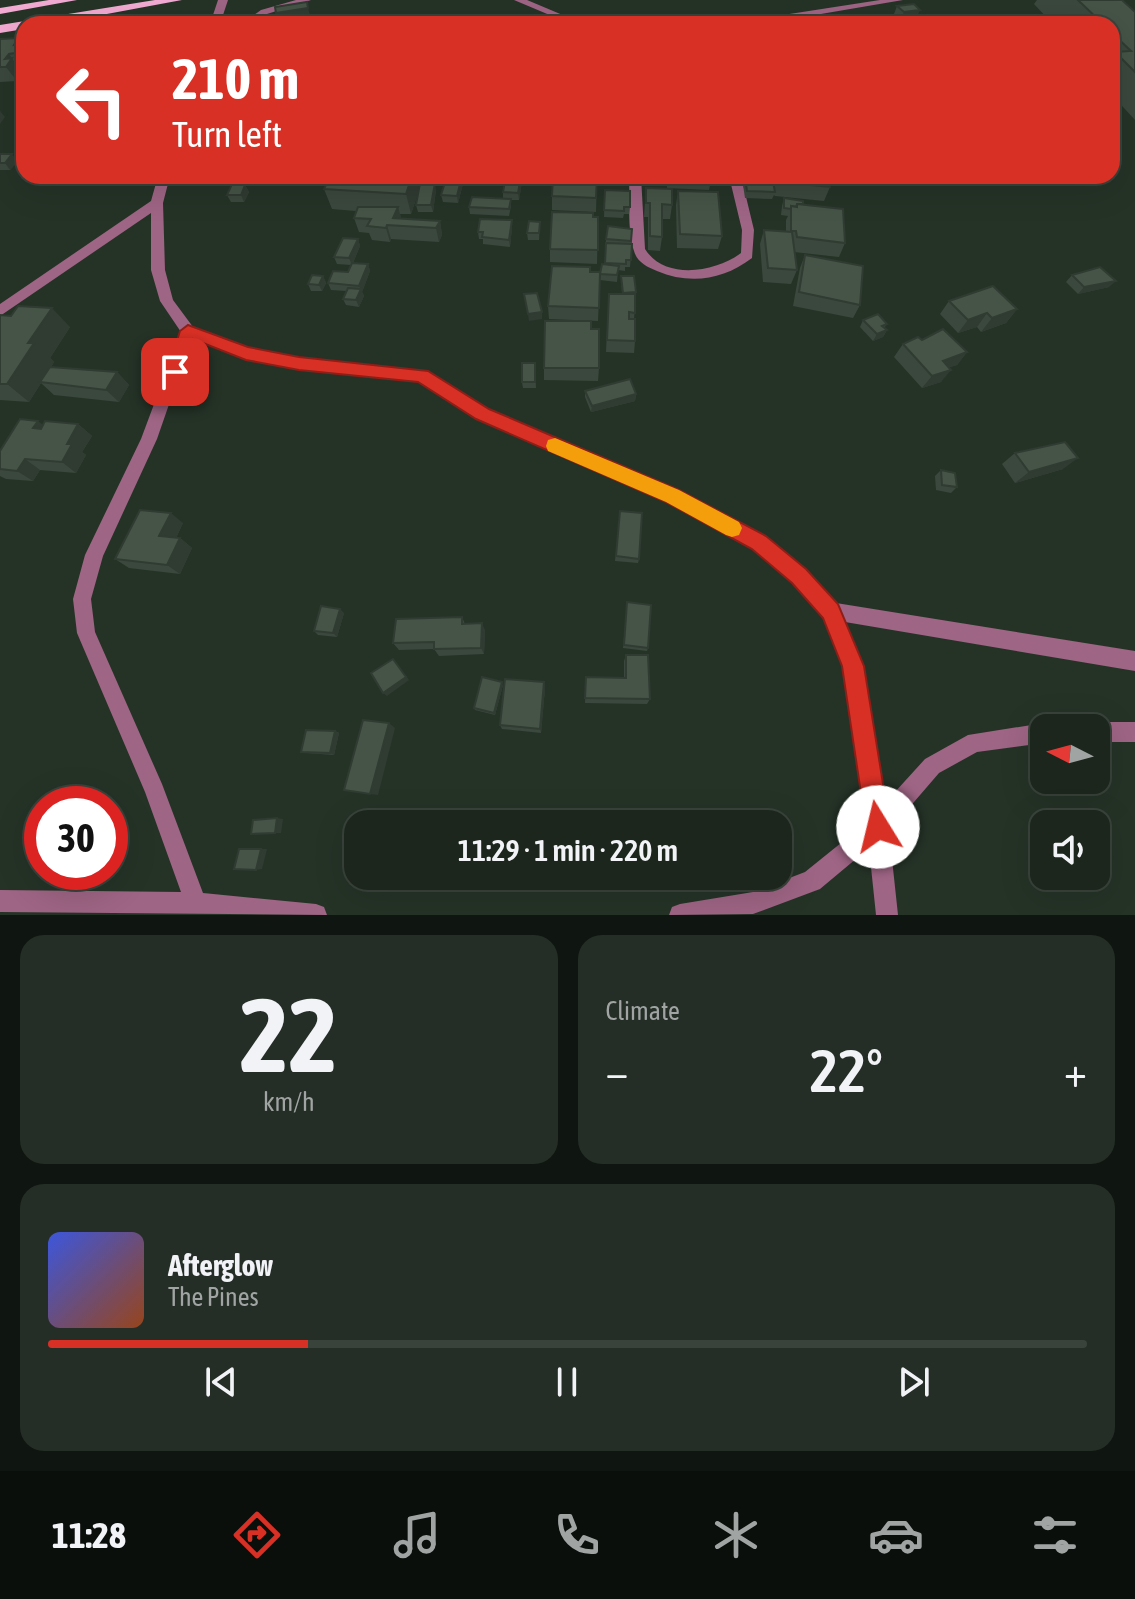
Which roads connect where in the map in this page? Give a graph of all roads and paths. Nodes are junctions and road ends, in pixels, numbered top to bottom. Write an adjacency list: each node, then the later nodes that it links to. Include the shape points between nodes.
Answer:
1 (71, 0): 7 (main road)
2 (88, 0): 8 (main road)
3 (176, 0): 8 (main road)
4 (306, 0): 10 (street)
5 (519, 0): 11 (street)
6 (898, 0): 12 (street)
7 (0, 11)
8 (87, 15): 9 (main road)
9 (81, 16)
10 (258, 16)
11 (559, 16)
12 (795, 16)
13 (162, 184): 16 (street)
14 (635, 184): 15 (street, via 643,257 668,270 708,276 747,255 748,230)
15 (737, 184)
16 (157, 203): 17 (street); 18 (street, via 158,270 167,301)
17 (0, 311)
18 (188, 331): 19 (street, via 246,353 299,364 422,375 482,414 673,496 759,542); 26 (street, via 149,439 94,555 82,599 86,633 155,791)
19 (831, 611): 20 (street); 24 (street, via 853,666)
20 (1135, 661)
21 (1110, 732): 22 (street)
22 (1135, 732)
23 (1030, 735): 24 (street, via 975,742 932,766)
24 (878, 827): 28 (street, via 812,881 753,903); 29 (street)
25 (0, 901): 26 (street)
26 (196, 904): 27 (street)
27 (316, 915)
28 (680, 915)
29 (887, 915)

